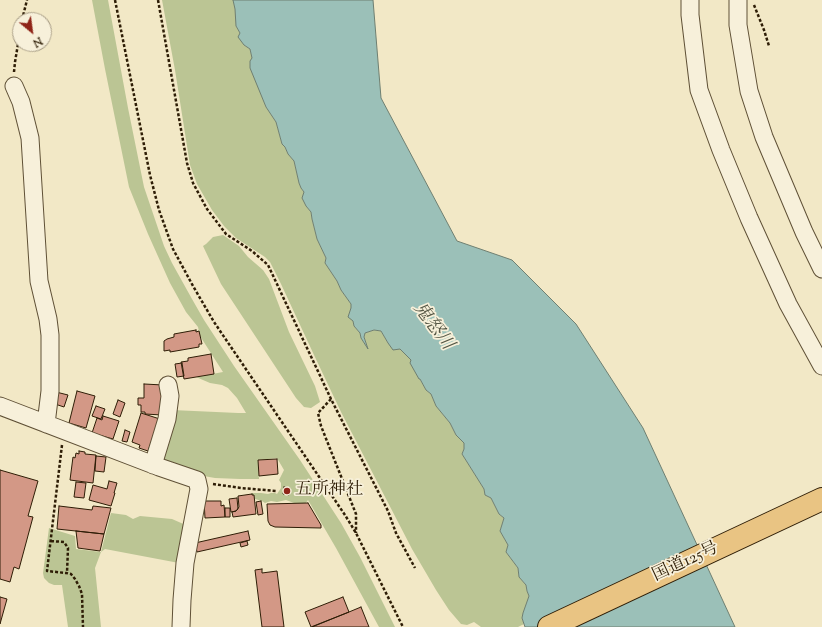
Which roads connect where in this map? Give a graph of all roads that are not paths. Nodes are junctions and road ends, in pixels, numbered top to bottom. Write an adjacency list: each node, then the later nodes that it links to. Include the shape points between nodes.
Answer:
1 (690, 0): 5 (street, via 699,90 749,218 785,297)
2 (738, 0): 4 (street, via 738,25 749,91 764,137)
3 (14, 86): 8 (street, via 30,138 39,281 50,335 50,391)
4 (822, 269)
5 (822, 366)
6 (168, 385): 9 (street, via 170,396 167,419)
7 (0, 406): 8 (street)
8 (46, 424): 9 (street)
9 (153, 465): 11 (street, via 197,480 199,489 185,563)
10 (822, 499): 12 (highway, 国道125号)
11 (181, 627)
12 (549, 627)

